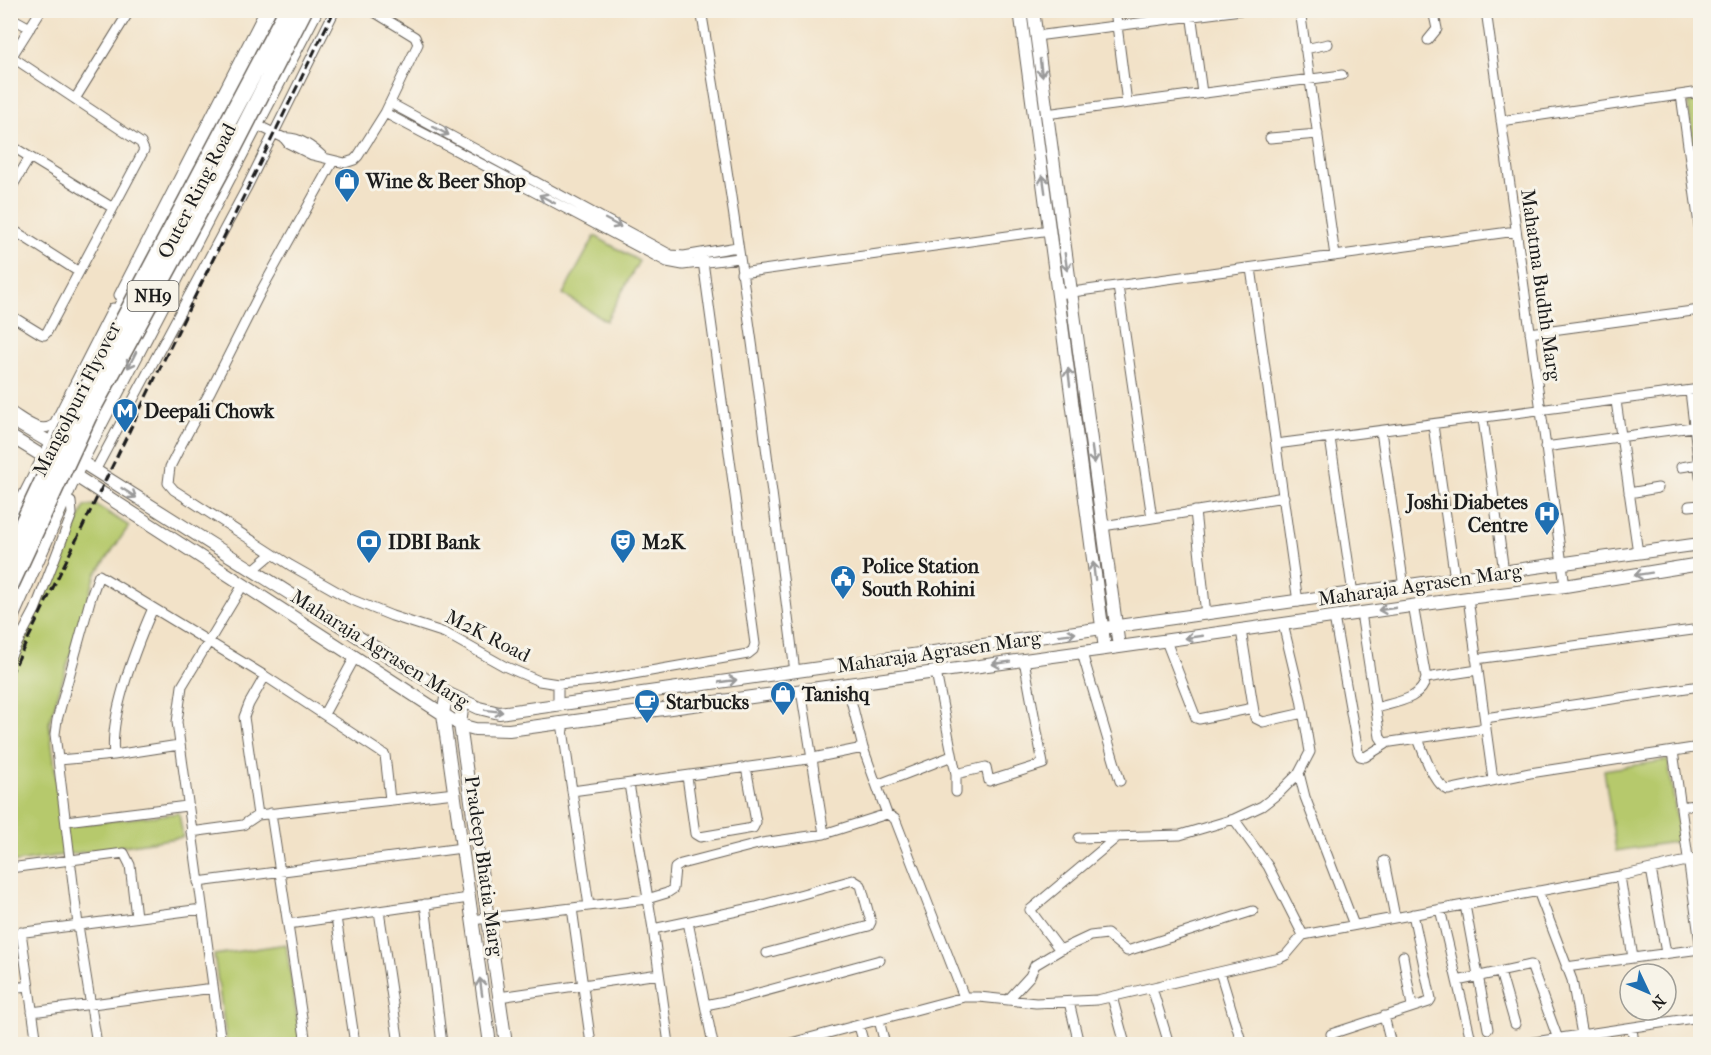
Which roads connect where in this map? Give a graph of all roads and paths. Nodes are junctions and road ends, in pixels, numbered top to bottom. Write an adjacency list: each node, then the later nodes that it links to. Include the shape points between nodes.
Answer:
1 (41, 10): 21 (street)
2 (130, 10): 32 (street)
3 (287, 10): 103 (highway, Mangolpuri Flyover / NH9, bridge, via 76,410)
4 (304, 10): 112 (highway, Mangolpuri Flyover / NH9, bridge, via 88,417)
5 (315, 10): 38 (main road, Outer Ring Road)
6 (335, 10): 39 (street)
7 (371, 10): 33 (street, via 418,40)
8 (701, 10): 51 (street)
9 (1020, 10): 48 (street, one-way to 9)
10 (1033, 10): 22 (street)
11 (1115, 10): 20 (street)
12 (1240, 10): 15 (street)
13 (1433, 10): 23 (street, via 1437,29)
14 (1486, 10): 37 (street, Mahatma Budhh Marg)
15 (1228, 11): 18 (street)
16 (1302, 11): 25 (street)
17 (265, 12): 59 (main road, Outer Ring Road); 68 (street, via 54,424 40,429)
18 (1191, 14): 20 (street); 30 (street)
19 (10, 16): 21 (street)
20 (1117, 26): 22 (street); 34 (street)
21 (30, 28): 26 (street)
22 (1036, 36): 36 (street, one-way to 36)
23 (1428, 40)
24 (1328, 44): 25 (street)
25 (1305, 49): 28 (street)
26 (11, 58): 32 (street)
27 (1342, 75): 28 (street)
28 (1310, 79): 30 (street); 40 (street)
29 (1701, 92): 31 (street)
30 (1202, 93): 34 (street)
31 (1681, 95): 37 (street); 50 (street)
32 (75, 99): 46 (street, via 143,146)
33 (390, 103): 35 (street); 53 (street, one-way to 53, via 671,255)
34 (1127, 103): 36 (street)
35 (385, 113): 44 (street, via 354,160); 53 (street, one-way to 35, via 683,265 667,262)
36 (1046, 114): 60 (street, one-way to 60)
37 (1501, 121): 49 (street, Mahatma Budhh Marg)
38 (255, 124): 39 (street); 61 (main road, Outer Ring Road)
39 (274, 133): 44 (street, via 312,155); 84 (street)
40 (1318, 134): 41 (street); 52 (street)
41 (1270, 138)
42 (10, 145): 43 (street)
43 (30, 157): 45 (street); 46 (street)
44 (333, 161): 105 (street, M2K Road, via 261,291 168,476 174,490)
45 (10, 190)
46 (113, 208): 56 (street)
47 (10, 228): 56 (street)
48 (1050, 230): 57 (street); 60 (street)
49 (1516, 231): 52 (street); 64 (street, Mahatma Budhh Marg)
50 (1701, 232)
51 (737, 247): 53 (street); 54 (street)
52 (1335, 256): 55 (street)
53 (703, 258): 54 (street); 143 (street, M2K Road, via 753,650 748,654)
54 (739, 258): 57 (street)
55 (1251, 267): 58 (street); 78 (street)
56 (79, 272): 63 (street, via 46,334)
57 (741, 273): 139 (street)
58 (1118, 286): 60 (street); 95 (street)
59 (130, 289): 61 (main road); 80 (main road, Outer Ring Road)
60 (1064, 293): 97 (street, one-way to 97); 127 (street, one-way to 60)
61 (161, 305): 83 (main road, Outer Ring Road, one-way to 83)
62 (1701, 310): 64 (street)
63 (10, 315)
64 (1530, 333): 69 (street, Mahatma Budhh Marg)
65 (1701, 389): 66 (street)
66 (1690, 390): 67 (street); 73 (street)
67 (1616, 401): 69 (street); 77 (street)
68 (10, 411)
69 (1540, 411): 71 (street); 79 (street, Mahatma Budhh Marg)
70 (10, 419): 80 (street)
71 (1483, 419): 72 (street); 109 (street)
72 (1433, 425): 74 (street); 110 (street)
73 (1697, 427): 77 (street); 81 (street)
74 (1381, 431): 76 (street); 113 (street)
75 (10, 436): 80 (street)
76 (1330, 438): 78 (street); 115 (street)
77 (1621, 438): 79 (street); 88 (street)
78 (1276, 444): 89 (street)
79 (1545, 447): 106 (street, Mahatma Budhh Marg)
80 (48, 450): 87 (main road, Outer Ring Road)
81 (1700, 464): 82 (street); 85 (street)
82 (1681, 467)
83 (77, 468): 84 (street, Maharaja Agrasen Marg); 90 (main road, Outer Ring Road); 99 (street, Maharaja Agrasen Marg)
84 (95, 471): 96 (street, Maharaja Agrasen Marg, one-way to 96)
85 (1701, 476)
86 (1658, 488): 88 (street)
87 (28, 493): 92 (street); 98 (main road, Outer Ring Road)
88 (1629, 493): 104 (street)
89 (1284, 496): 94 (street); 117 (street)
90 (63, 499): 102 (main road, Outer Ring Road); 134 (street, via 71,502 72,514 35,610)
91 (1701, 505): 93 (street)
92 (10, 506)
93 (1689, 506)
94 (1195, 511): 95 (street); 121 (street)
95 (1152, 518): 97 (street)
96 (172, 520): 99 (street); 108 (street, Maharaja Agrasen Marg)
97 (1103, 526): 125 (street)
98 (10, 528)
99 (164, 534): 111 (street, Maharaja Agrasen Marg)
100 (10, 544): 102 (main road, via 21,553)
101 (1701, 544): 104 (street, Maharaja Agrasen Marg)
102 (40, 550): 123 (main road, Outer Ring Road)
103 (10, 551)
104 (1638, 553): 106 (street, Maharaja Agrasen Marg)
105 (272, 554): 108 (street); 143 (street, M2K Road, via 350,599 445,633 521,675)
106 (1561, 564): 109 (street, Maharaja Agrasen Marg); 114 (street, Mahatma Budhh Marg)
107 (1701, 564): 114 (street, Maharaja Agrasen Marg, one-way to 114)
108 (252, 571): 147 (street, Maharaja Agrasen Marg)
109 (1504, 573): 110 (street, Maharaja Agrasen Marg)
110 (1455, 579): 113 (street, Maharaja Agrasen Marg)
111 (243, 585): 130 (street); 135 (street, Maharaja Agrasen Marg)
112 (10, 586)
113 (1404, 586): 115 (street, Maharaja Agrasen Marg)
114 (1564, 586): 116 (street, Maharaja Agrasen Marg)
115 (1353, 594): 117 (street, Maharaja Agrasen Marg)
116 (1468, 598): 118 (street, Maharaja Agrasen Marg); 136 (street)
117 (1298, 602): 121 (street, Maharaja Agrasen Marg)
118 (1413, 605): 120 (street, Maharaja Agrasen Marg, one-way to 120); 142 (street)
119 (153, 608): 130 (street); 164 (street, via 138,642 113,728); 167 (street, via 99,574 57,720)
120 (1362, 613): 122 (street, Maharaja Agrasen Marg); 151 (street)
121 (1206, 615): 125 (street, Maharaja Agrasen Marg)
122 (1334, 617): 124 (street, Maharaja Agrasen Marg); 159 (street, via 1358,752 1365,757)
123 (10, 619)
124 (1283, 624): 128 (street, Maharaja Agrasen Marg); 152 (street)
125 (1116, 627): 127 (street, Maharaja Agrasen Marg); 131 (street)
126 (1701, 628): 136 (street)
127 (1102, 630): 132 (street); 139 (street, Maharaja Agrasen Marg, one-way to 127)
128 (1241, 630): 129 (street, Maharaja Agrasen Marg, one-way to 129); 150 (street)
129 (1166, 641): 131 (street, Maharaja Agrasen Marg); 150 (street, via 1196,718)
130 (209, 642): 141 (street); 160 (street, via 182,686 178,702)
131 (1119, 647): 132 (street, Maharaja Agrasen Marg)
132 (1105, 649): 133 (street, Maharaja Agrasen Marg)
133 (1082, 652): 137 (street, Maharaja Agrasen Marg); 173 (street)
134 (10, 657)
135 (354, 658): 153 (street); 154 (street, Maharaja Agrasen Marg)
136 (1476, 659): 138 (street)
137 (1024, 660): 140 (street, Maharaja Agrasen Marg, one-way to 140); 170 (street, via 1043,764 989,781 986,767)
138 (1478, 670): 142 (street); 156 (street)
139 (795, 672): 149 (street, Maharaja Agrasen Marg, one-way to 139)
140 (936, 672): 144 (street, Maharaja Agrasen Marg); 165 (street)
141 (265, 676): 153 (street); 185 (street, via 244,717)
142 (1426, 678): 151 (street, via 1421,692)
143 (558, 684): 149 (street)
144 (847, 684): 146 (street, Maharaja Agrasen Marg); 162 (street)
145 (1701, 686): 156 (street)
146 (801, 690): 155 (street, Maharaja Agrasen Marg); 166 (street)
147 (447, 693): 148 (street, Maharaja Agrasen Marg); 154 (street, Pradeep Bhatia Marg)
148 (463, 701): 149 (street, Maharaja Agrasen Marg, one-way to 149, via 499,712); 157 (street, Pradeep Bhatia Marg)
149 (558, 705)
150 (1253, 708): 152 (street, via 1255,718 1263,722)
151 (1376, 708): 159 (street, via 1380,737)
152 (1303, 713): 169 (street, via 1310,752)
153 (324, 714): 179 (street, via 385,755)
154 (443, 714): 157 (street, Maharaja Agrasen Marg); 178 (street, Pradeep Bhatia Marg)
155 (562, 723): 157 (street, Maharaja Agrasen Marg, via 509,730 475,729); 176 (street)
156 (1485, 723): 158 (street); 172 (street)
157 (460, 724): 218 (street, Pradeep Bhatia Marg)
158 (1418, 739): 159 (street); 172 (street, via 1442,787 1448,790)
159 (1386, 744)
160 (179, 746): 164 (street); 181 (street)
161 (1701, 747): 163 (street)
162 (863, 748): 166 (street); 175 (street)
163 (1673, 751): 172 (street); 182 (street)
164 (114, 755): 167 (street)
165 (952, 756): 170 (street); 175 (street)
166 (813, 758): 168 (street); 189 (street)
167 (59, 760): 187 (street)
168 (747, 767): 171 (street); 171 (street, via 756,822 753,828 700,837 695,834)
169 (1299, 773): 186 (street, via 1262,806); 223 (street)
170 (956, 774): 177 (street)
171 (687, 776): 174 (street)
172 (1493, 780)
173 (1120, 781)
174 (629, 784): 176 (street); 204 (street)
175 (877, 785): 184 (street)
176 (572, 791): 207 (street)
177 (956, 792)
178 (455, 793): 179 (street); 192 (street, Pradeep Bhatia Marg)
179 (390, 800): 183 (street)
180 (1701, 804): 182 (street)
181 (187, 806): 187 (street); 188 (street)
182 (1681, 807): 195 (street)
183 (271, 813): 185 (street); 199 (street)
184 (887, 814): 189 (street); 249 (street, via 895,819)
185 (258, 815): 188 (street, via 243,825)
186 (1234, 819): 191 (street, via 1180,835); 227 (street, via 1268,866)
187 (66, 821): 194 (street)
188 (191, 832): 201 (street)
189 (824, 834): 204 (street, via 762,843 681,864 675,868 673,889)
190 (1079, 838): 191 (street)
191 (1116, 838): 230 (street, via 1030,910)
192 (462, 848): 199 (street); 203 (street, Pradeep Bhatia Marg)
193 (1701, 858): 195 (street)
194 (70, 860): 197 (street); 215 (street, via 124,854 128,857); 222 (street)
195 (1689, 860): 198 (street); 209 (street)
196 (1384, 861): 217 (street)
197 (10, 868)
198 (1651, 869): 200 (street); 232 (street)
199 (280, 871): 201 (street); 221 (street)
200 (1620, 876): 202 (street); 234 (street)
201 (198, 882): 210 (street)
202 (1538, 891): 206 (street); 236 (street)
203 (469, 898): 205 (street); 219 (street, Pradeep Bhatia Marg)
204 (647, 899): 207 (street); 224 (street)
205 (425, 904): 212 (street); 272 (street)
206 (1465, 905): 211 (street); 240 (street)
207 (589, 906): 208 (street)
208 (572, 908): 218 (street); 242 (street)
209 (1698, 908): 228 (street)
210 (202, 909): 215 (street); 245 (street)
211 (1440, 909): 214 (street); 241 (street)
212 (379, 911): 216 (street); 271 (street)
213 (1253, 911): 230 (street, via 1127,951 1107,934 1090,936)
214 (1413, 914): 217 (street); 254 (street, via 1431,999)
215 (136, 917): 222 (street)
216 (336, 917): 221 (street); 270 (street)
217 (1395, 917): 223 (street)
218 (488, 918): 219 (street); 247 (street, Pradeep Bhatia Marg)
219 (472, 920): 273 (street, Pradeep Bhatia Marg, one-way to 219)
220 (688, 922): 224 (street); 231 (street, via 853,880 861,885 869,926); 253 (street)
221 (288, 924): 269 (street)
222 (78, 925): 225 (street); 252 (street)
223 (1354, 925): 227 (street)
224 (653, 929): 239 (street)
225 (21, 932): 226 (street); 243 (street)
226 (10, 934)
227 (1303, 935): 237 (street, via 1280,958)
228 (1701, 943)
229 (1701, 949): 232 (street)
230 (1060, 950): 250 (street, via 1035,965)
231 (767, 953)
232 (1666, 953): 234 (street)
233 (1403, 956): 254 (street)
234 (1633, 958): 236 (street)
235 (880, 960): 253 (street)
236 (1566, 967): 264 (street)
237 (1220, 972): 246 (street); 284 (street)
238 (1500, 972): 240 (street); 259 (street); 265 (street, via 1531,965)
239 (659, 974): 242 (street); 276 (street)
240 (1479, 976): 241 (street); 262 (street)
241 (1457, 981): 286 (street)
242 (583, 985): 247 (street); 275 (street)
243 (29, 986): 244 (street); 255 (street)
244 (10, 988)
245 (213, 988): 252 (street); 268 (street)
246 (1152, 988): 248 (street); 283 (street)
247 (499, 997): 274 (street, Pradeep Bhatia Marg)
248 (1112, 997): 251 (street); 282 (street)
249 (964, 998): 250 (street); 258 (street)
250 (1008, 1000): 251 (street, via 1036,1004)
251 (1069, 1002): 281 (street)
252 (90, 1004): 255 (street); 267 (street)
253 (705, 1005): 277 (street)
254 (1412, 1006): 256 (street)
255 (32, 1012): 266 (street)
256 (1384, 1016): 263 (street); 285 (street)
257 (1701, 1017): 261 (street)
258 (879, 1020): 260 (street); 280 (street)
259 (1515, 1024)
260 (859, 1026): 278 (street); 279 (street)
261 (1632, 1028): 264 (street); 288 (street)
262 (1488, 1029)
263 (1330, 1034)
264 (1582, 1035): 265 (street)
265 (1563, 1040): 287 (street)
266 (37, 1044)
267 (97, 1044)
268 (221, 1044)
269 (306, 1044)
270 (355, 1044)
271 (399, 1044)
272 (442, 1044)
273 (490, 1044)
274 (506, 1044)
275 (591, 1044)
276 (669, 1044)
277 (713, 1044)
278 (788, 1044)
279 (864, 1044)
280 (885, 1044)
281 (1079, 1044)
282 (1125, 1044)
283 (1169, 1044)
284 (1242, 1044)
285 (1391, 1044)
286 (1472, 1044)
287 (1521, 1044)
288 (1634, 1044)

